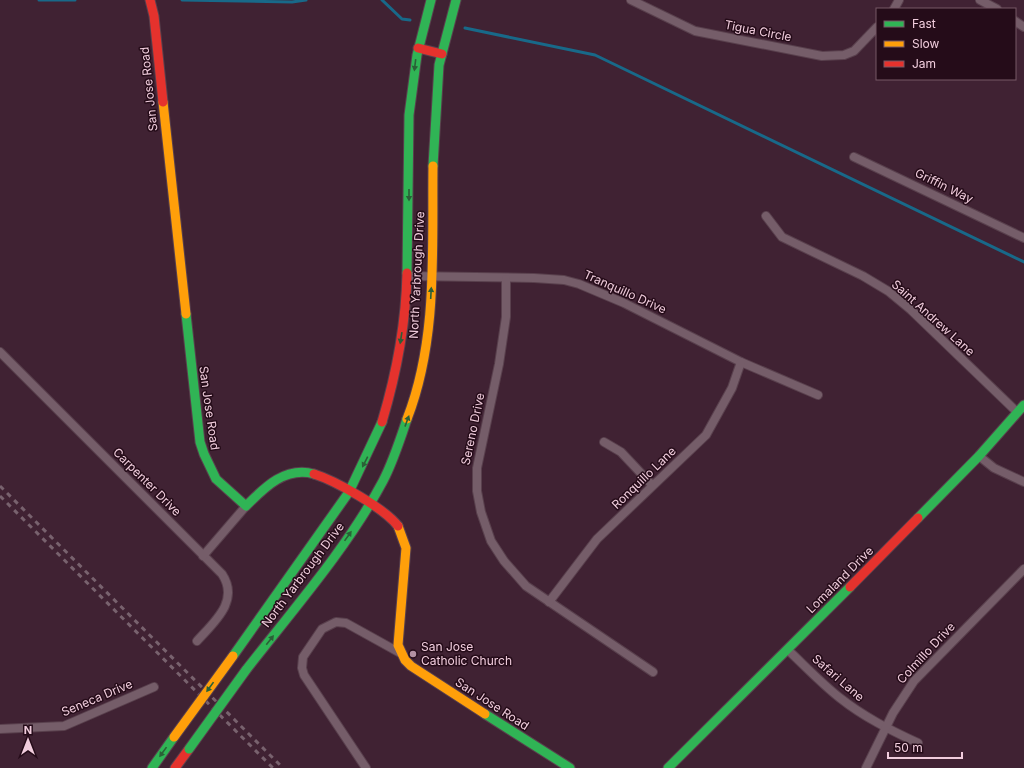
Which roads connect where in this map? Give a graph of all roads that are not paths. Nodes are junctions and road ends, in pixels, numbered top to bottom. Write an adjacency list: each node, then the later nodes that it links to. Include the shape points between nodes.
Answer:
1 (150, 0): 27 (main road, San Jose Road, via 154,16 200,442 210,472 217,482)
2 (431, 0): 8 (main road, North Yarbrough Drive)
3 (456, 0): 9 (main road, North Yarbrough Drive)
4 (630, 0): 7 (street, Tigua Circle, via 695,31 822,56 844,55 854,51)
5 (980, 0): 6 (street)
6 (995, 8)
7 (876, 28)
8 (418, 48): 9 (main road); 14 (main road, North Yarbrough Drive, one-way to 14, via 409,115)
9 (442, 54): 13 (main road, North Yarbrough Drive, via 434,131)
10 (854, 157): 12 (street, Griffin Way)
11 (766, 216): 20 (street, Saint Andrew Lane, via 782,237 863,276 888,291)
12 (1024, 238)
13 (431, 275): 14 (street, Tranquillo Drive); 15 (street, Tranquillo Drive); 26 (main road, North Yarbrough Drive, one-way to 13, via 384,480 411,410 421,374)
14 (407, 276): 25 (main road, North Yarbrough Drive, one-way to 25, via 404,318 389,399 380,430)
15 (506, 279): 17 (street, Tranquillo Drive, via 564,280 579,284 624,303); 30 (street, Sereno Drive, via 506,317 480,448 477,491 491,541 504,561 526,586)
16 (0, 352): 28 (street, Carpenter Drive)
17 (741, 362): 18 (street, Tranquillo Drive); 24 (street, Ronquillo Lane, via 732,388 706,435)
18 (818, 396)
19 (1024, 405): 20 (main road, Lomaland Drive)
20 (1017, 412): 22 (main road, Lomaland Drive)
21 (604, 442): 24 (street, via 621,452)
22 (979, 456): 23 (street, via 994,468); 32 (main road, Lomaland Drive)
23 (1024, 482)
24 (652, 485): 30 (street, Ronquillo Lane, via 598,539)
25 (349, 492): 26 (main road); 27 (main road, via 319,475 294,473 274,480); 39 (main road, North Yarbrough Drive, one-way to 39, bridge)
26 (370, 504): 33 (main road, via 396,524 406,548 398,636); 40 (main road, North Yarbrough Drive, one-way to 26, bridge, via 246,670 332,559)
27 (246, 506): 28 (street)
28 (203, 556): 31 (street, Carpenter Drive, via 226,580 228,601)
29 (1024, 569): 36 (street, Colmillo Drive, via 914,681 902,696)
30 (548, 602): 34 (street, Sereno Drive)
31 (197, 641)
32 (788, 650): 36 (street, Safari Lane, via 838,697); 43 (main road, Lomaland Drive)
33 (402, 654): 41 (street, via 346,623 336,622 322,629 302,657 304,674); 42 (main road, San Jose Road, via 411,666)
34 (653, 672)
35 (154, 687): 37 (street, Seneca Drive, via 64,726)
36 (886, 728): 38 (street, Safari Lane); 44 (street, Colmillo Drive)
37 (0, 729)
38 (918, 743)
39 (152, 768)
40 (175, 768)
41 (366, 768)
42 (570, 768)
43 (668, 768)
44 (866, 768)

